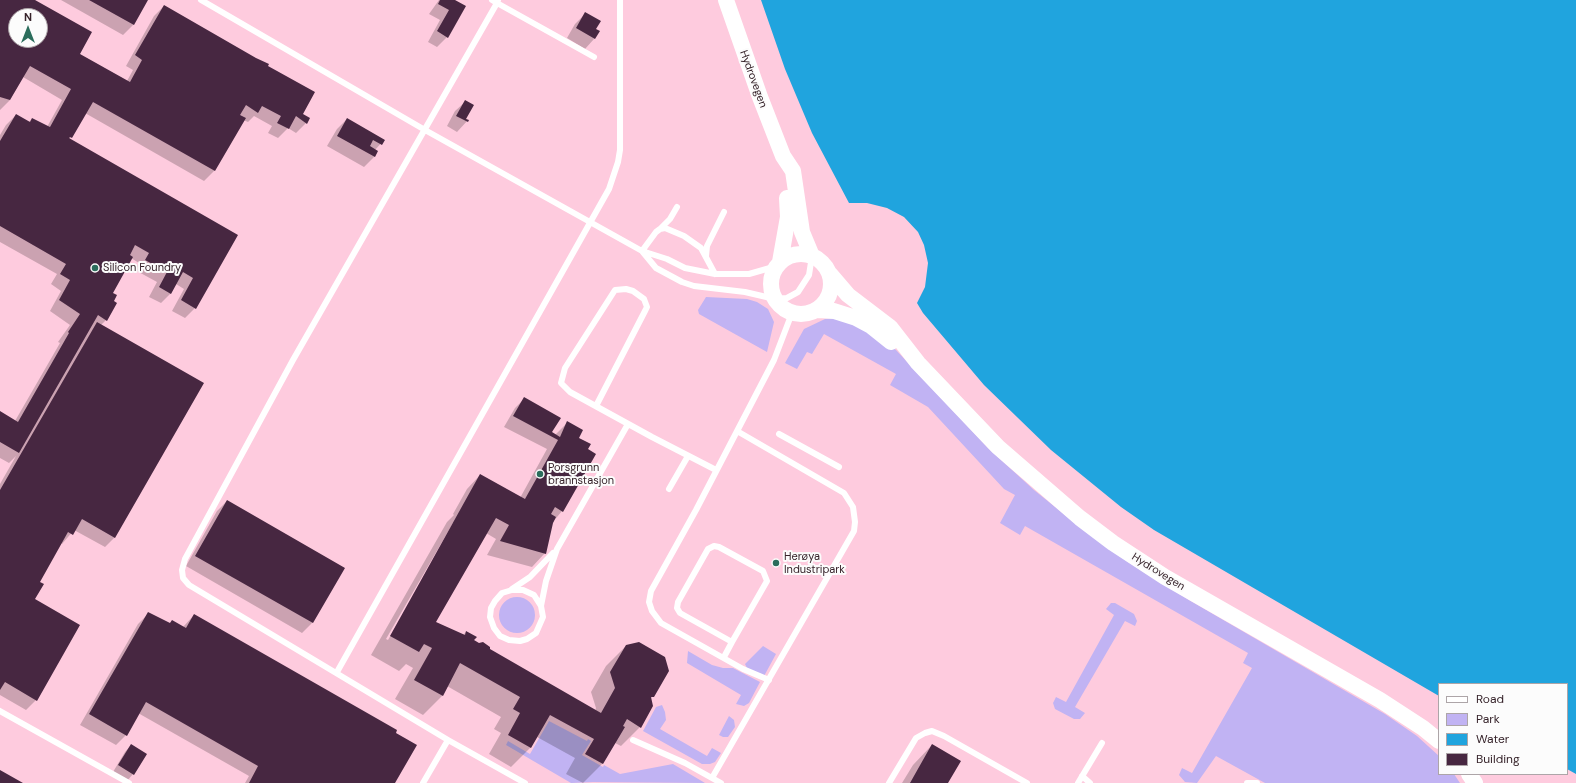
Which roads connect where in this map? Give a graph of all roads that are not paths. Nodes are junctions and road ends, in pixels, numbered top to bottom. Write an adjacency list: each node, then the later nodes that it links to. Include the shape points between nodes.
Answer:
1 (201, 0): 6 (lane)
2 (620, 0): 10 (lane, via 620,150 612,183)
3 (726, 0): 7 (street, Hydrovegen)
4 (496, 1): 5 (lane); 6 (lane)
5 (594, 57)
6 (425, 130): 10 (lane); 35 (lane, via 294,360 185,560 182,570 183,578 189,585)
7 (783, 156): 14 (street, Hydrovegen, via 792,171 802,232); 15 (street, Hydrovegen, via 788,217)
8 (677, 208): 11 (lane)
9 (724, 212): 13 (lane, via 707,246)
10 (591, 223): 12 (lane); 35 (lane)
11 (660, 228): 12 (lane); 13 (lane, via 684,236 696,244)
12 (642, 251): 16 (lane, via 684,268); 18 (lane, via 656,268 682,282)
13 (706, 256): 16 (lane, via 708,265)
14 (812, 256): 15 (street, via 795,254); 17 (street, Hydrovegen, via 820,260); 18 (lane, via 809,275 798,292 787,298)
15 (779, 264): 16 (lane, via 749,274); 18 (street, Hydrovegen, via 771,282)
16 (715, 274)
17 (830, 274): 19 (street, via 830,294); 21 (street, Hydrovegen, via 848,295 890,327)
18 (775, 299): 20 (street, via 782,308)
19 (818, 310): 20 (street, Hydrovegen, via 810,313); 21 (street, Hydrovegen, via 834,311 856,318)
20 (792, 313): 24 (lane, via 776,355)
21 (912, 356): 40 (street, Hydrovegen, via 963,412 1015,463 1057,500 1114,543 1208,603 1380,700)
22 (596, 406): 22 (lane, via 570,392 561,383 561,378 615,290 633,291 644,299 647,307); 23 (lane)
23 (628, 424): 26 (lane); 30 (lane)
24 (737, 431): 28 (lane); 36 (lane, via 844,493 854,507 855,514 854,531)
25 (779, 434): 27 (lane)
26 (688, 456): 28 (lane); 29 (lane)
27 (839, 467)
28 (716, 470): 34 (lane, via 651,591 649,602 661,623)
29 (669, 489)
30 (557, 549): 31 (lane, via 530,577); 32 (lane)
31 (512, 590): 32 (lane, via 529,592); 32 (lane, via 502,594 491,608 490,617 500,636 509,640 527,639 540,625)
32 (541, 606)
33 (732, 642): 33 (lane, via 767,581 763,571 714,546 708,549 677,608 680,613); 34 (lane)
34 (724, 658): 36 (lane)
35 (336, 672): 38 (lane)
36 (769, 680): 44 (lane)
37 (0, 711): 45 (lane)
38 (448, 740): 46 (lane); 47 (lane)
39 (633, 740): 44 (lane, via 686,763)
40 (1438, 740)
41 (1102, 742): 43 (lane)
42 (1470, 775): 55 (street)
43 (1082, 776): 51 (lane); 52 (lane)
44 (712, 778): 48 (lane)
45 (129, 783)
46 (422, 783)
47 (525, 783)
48 (721, 783)
49 (889, 783): 50 (lane, via 916,738 932,731)
50 (1027, 783)
51 (1078, 783)
52 (1090, 783)
53 (1247, 783): 54 (lane)
54 (1256, 783)
55 (1476, 783)

